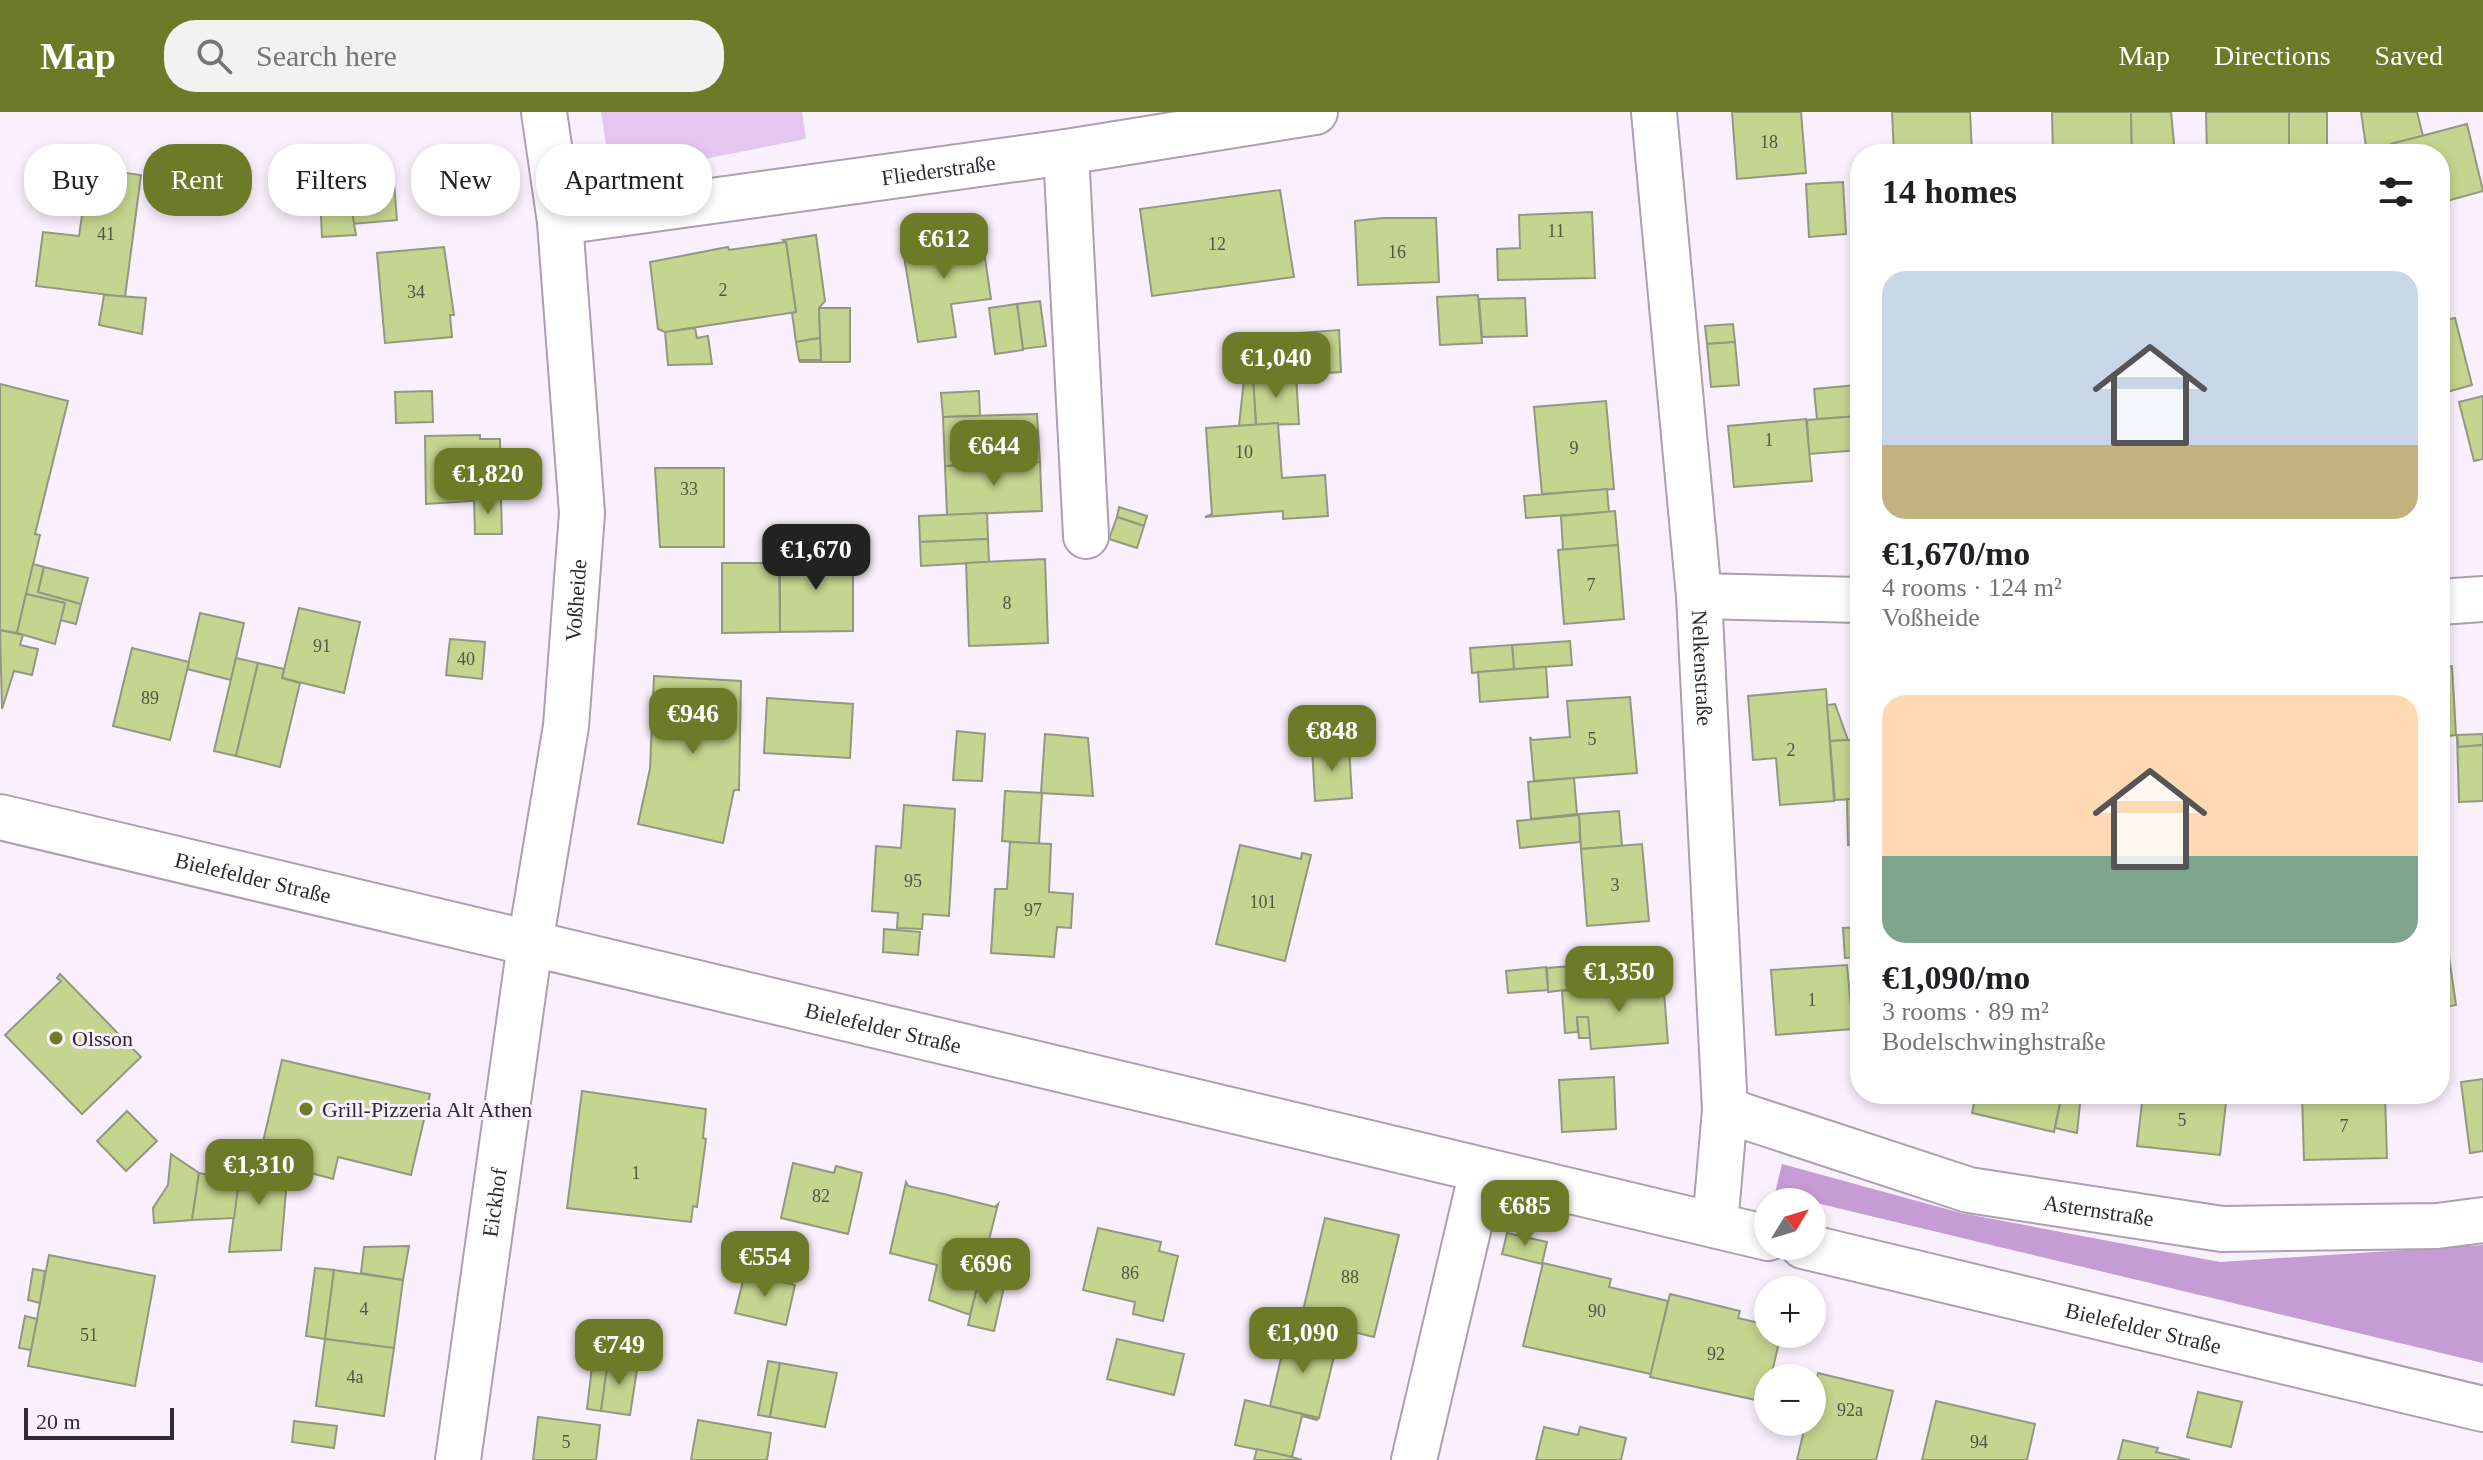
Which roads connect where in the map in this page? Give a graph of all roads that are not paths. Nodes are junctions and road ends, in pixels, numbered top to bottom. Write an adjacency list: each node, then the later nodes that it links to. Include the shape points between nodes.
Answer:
1 (544, 112): 5 (street, Voßheide)
2 (1315, 112): 4 (street, Fliederstraße)
3 (1654, 112): 7 (street, Nelkenstraße)
4 (1066, 152): 5 (street, Fliederstraße); 6 (street)
5 (560, 222): 12 (street, Voßheide, via 582,513 566,726)
6 (1086, 536)
7 (1699, 596): 9 (street); 13 (street, Nelkenstraße)
8 (2483, 599): 10 (street)
9 (1850, 600)
10 (2450, 601)
11 (0, 817): 12 (street, Bielefelder Straße)
12 (530, 944): 14 (street, Bielefelder Straße); 20 (street, Eickhof)
13 (1725, 1110): 15 (street, Asternstraße, via 1969,1190 2222,1229 2437,1226); 16 (street, Nelkenstraße)
14 (1482, 1171): 16 (street, Bielefelder Straße); 21 (street)
15 (2483, 1220)
16 (1715, 1225): 17 (street, Bielefelder Straße)
17 (1754, 1235)
18 (1826, 1252): 19 (street, Bielefelder Straße)
19 (2483, 1409)
20 (458, 1460)
21 (1414, 1460)

